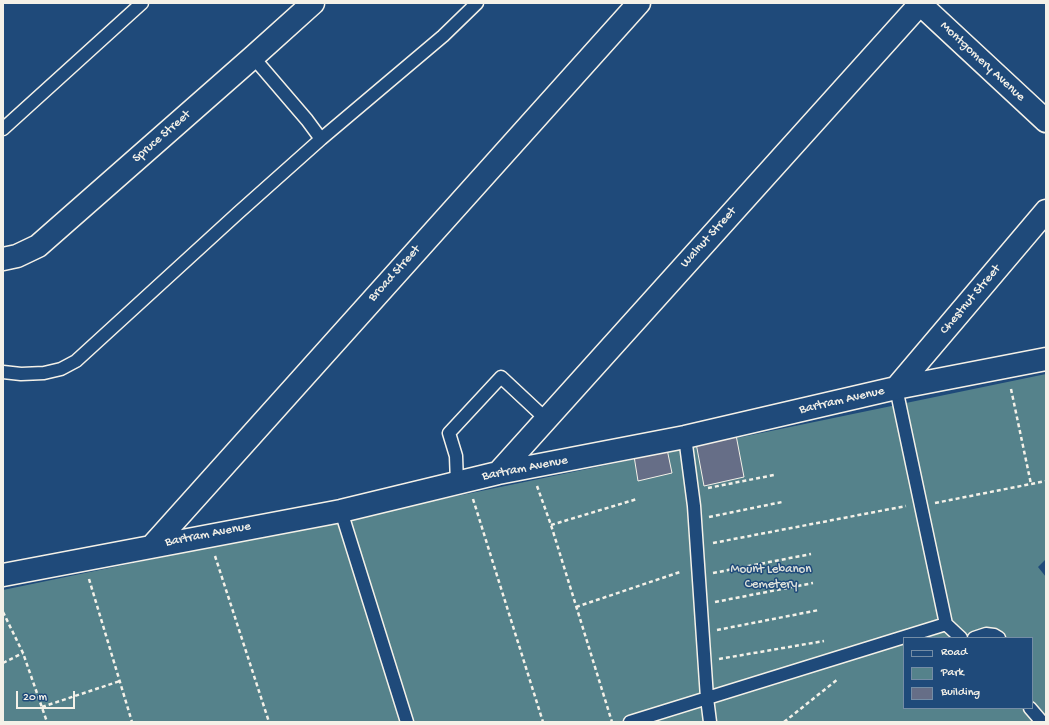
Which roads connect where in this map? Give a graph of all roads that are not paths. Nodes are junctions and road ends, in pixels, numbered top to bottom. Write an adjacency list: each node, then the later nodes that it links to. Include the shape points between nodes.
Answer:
1 (142, 3): 8 (lane)
2 (313, 3): 6 (street, Spruce Street)
3 (477, 3): 9 (lane, via 443,36)
4 (920, 3): 7 (street, Montgomery Avenue); 15 (street, Walnut Street)
5 (636, 4): 20 (street, Broad Street)
6 (253, 57): 9 (lane); 11 (street, Spruce Street, via 38,246 17,256)
7 (1046, 121)
8 (3, 129)
9 (321, 139): 13 (lane, via 76,361 61,369 44,373)
10 (1046, 211): 14 (street, Chestnut Street)
11 (3, 259)
12 (1046, 359): 14 (street, Bartram Avenue)
13 (3, 372)
14 (896, 388): 16 (street, Bartram Avenue); 22 (lane)
15 (546, 419): 17 (street, Walnut Street); 18 (lane, via 501,377 449,433)
16 (685, 437): 17 (street, Bartram Avenue); 28 (lane, via 695,520)
17 (498, 474): 18 (street, Bartram Avenue)
18 (464, 489): 19 (street, Bartram Avenue)
19 (340, 511): 20 (street, Bartram Avenue); 30 (lane)
20 (152, 546): 21 (street, Bartram Avenue)
21 (3, 575)
22 (946, 624): 24 (lane); 25 (lane)
23 (903, 637): 28 (lane)
24 (904, 637)
25 (959, 637)
26 (977, 637): 27 (lane, via 986,634)
27 (997, 637)
28 (707, 698): 31 (lane); 32 (lane)
29 (1031, 709): 33 (lane)
30 (407, 722)
31 (630, 722)
32 (710, 722)
33 (1042, 722)

